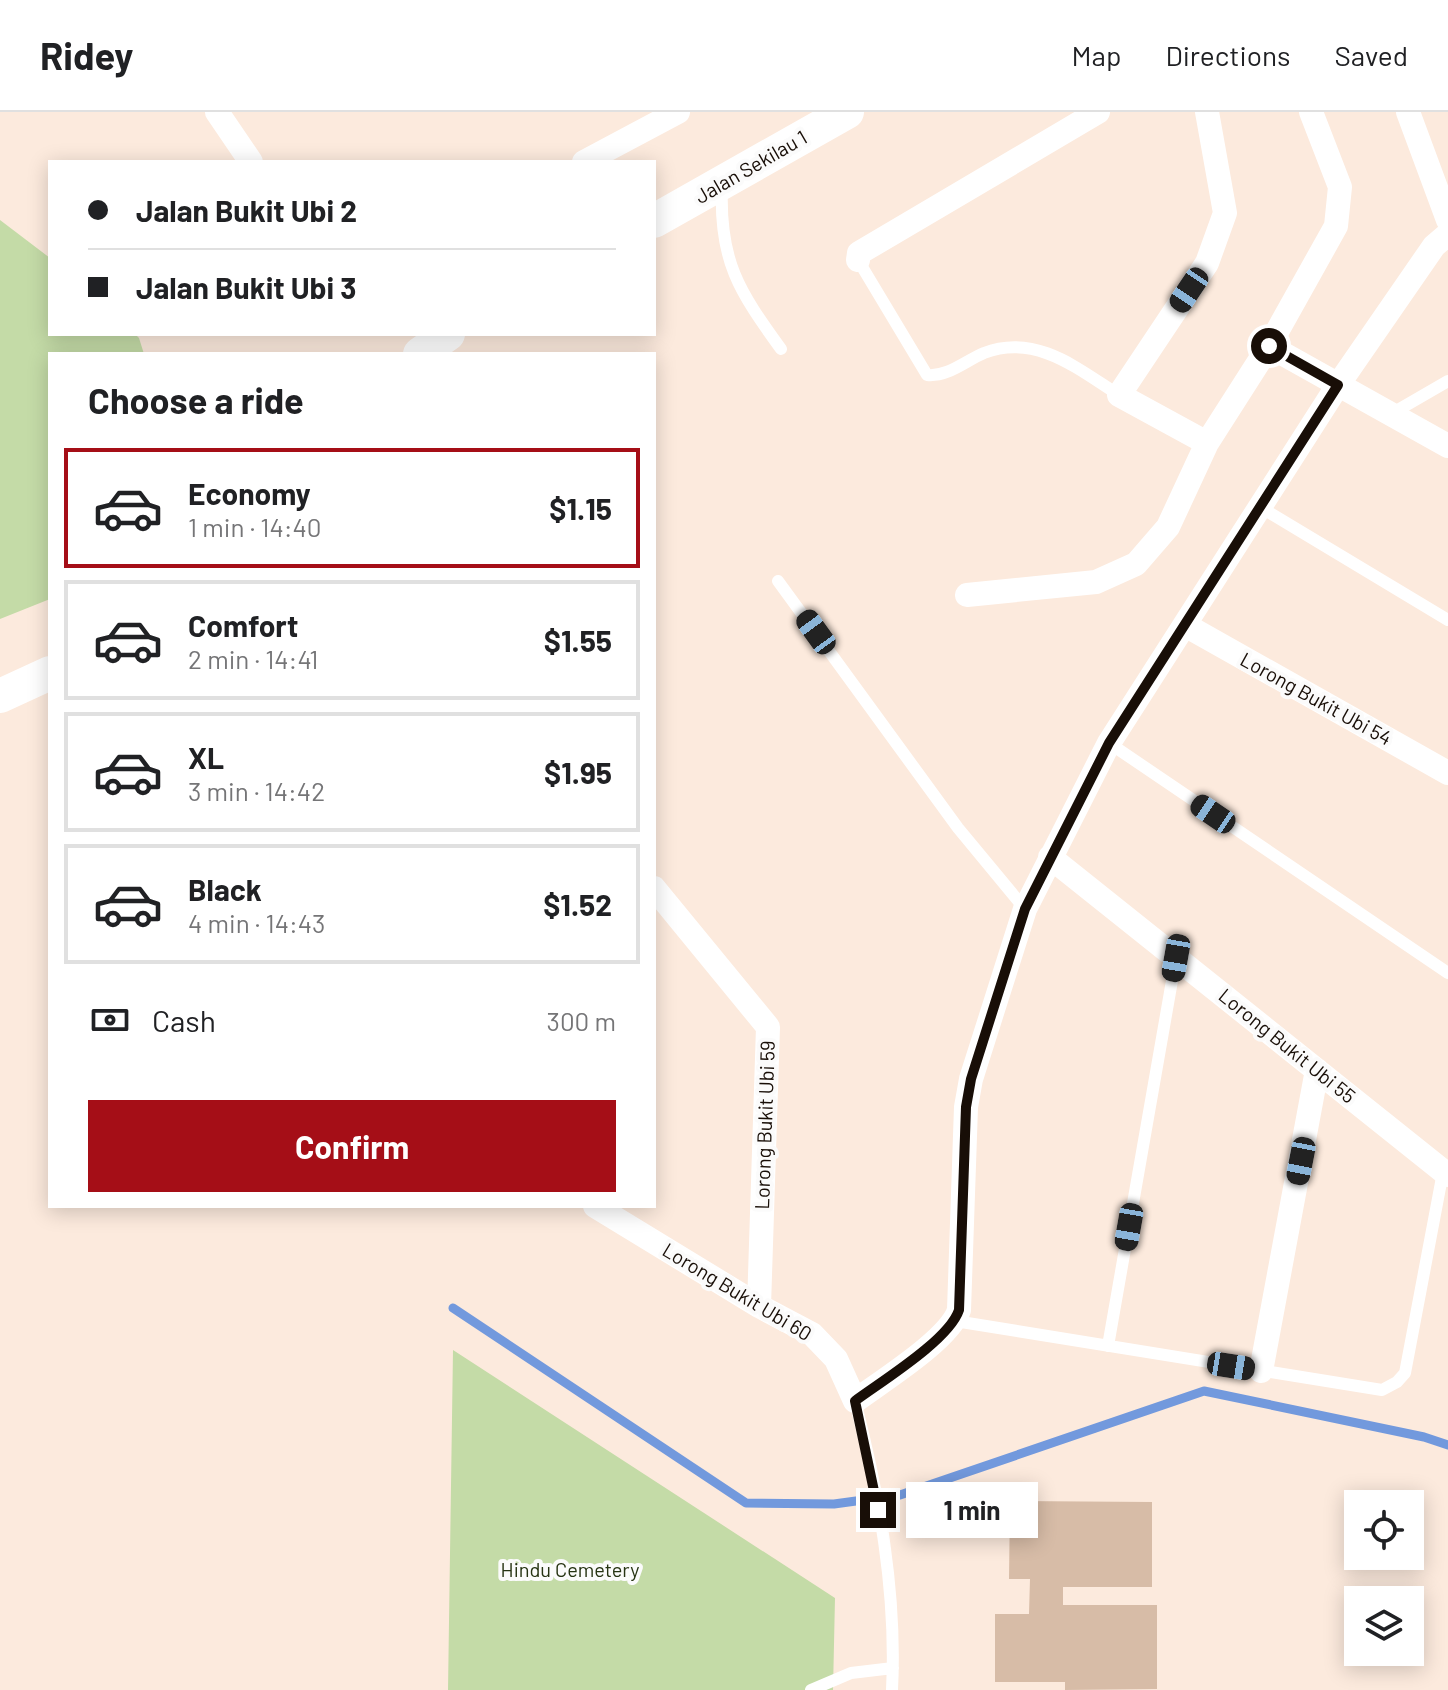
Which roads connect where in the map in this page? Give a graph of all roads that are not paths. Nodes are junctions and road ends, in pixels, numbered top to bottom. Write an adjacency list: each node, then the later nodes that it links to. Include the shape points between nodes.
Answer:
1 (217, 112): 8 (street)
2 (678, 112): 9 (street)
3 (847, 112): 10 (street, Jalan Sekilau 1)
4 (1098, 112): 14 (street, via 859,253)
5 (1207, 112): 21 (street, via 1225,213 1207,263)
6 (1311, 112): 16 (street, via 1340,187 1336,226)
7 (1409, 112): 12 (street)
8 (250, 160)
9 (588, 160)
10 (722, 184): 11 (street, Jalan Sekilau 1); 17 (lane, via 727,258 745,300)
11 (656, 220)
12 (1448, 220)
13 (1448, 234): 20 (street, via 1434,246)
14 (858, 260): 21 (lane, via 927,375 944,374 1001,348 1033,349 1048,351)
15 (445, 336): 18 (street)
16 (1269, 346): 20 (street); 23 (street)
17 (781, 349)
18 (423, 352)
19 (1448, 381): 22 (lane)
20 (1338, 385): 22 (street); 25 (street)
21 (1119, 395): 23 (street)
22 (1391, 414): 24 (street)
23 (1207, 443): 27 (street, via 1168,527 1136,564 1096,582)
24 (1448, 446)
25 (1260, 507): 28 (lane); 29 (street)
26 (778, 581): 36 (lane, via 958,828)
27 (967, 595)
28 (1448, 620)
29 (1185, 625): 32 (street); 33 (street, Lorong Bukit Ubi 54)
30 (48, 674): 31 (street)
31 (0, 696)
32 (1109, 743): 34 (street); 38 (lane)
33 (1448, 773)
34 (1050, 857): 36 (street); 37 (street, Lorong Bukit Ubi 55)
35 (656, 890): 42 (street, Lorong Bukit Ubi 59, via 768,1027)
36 (1025, 909): 43 (street, via 966,1107)
37 (1176, 958): 39 (street, Lorong Bukit Ubi 55); 44 (lane)
38 (1448, 973)
39 (1317, 1070): 40 (street, Lorong Bukit Ubi 55); 45 (street)
40 (1446, 1173): 45 (lane, via 1405,1373 1397,1382 1382,1390)
41 (598, 1208): 42 (street, Lorong Bukit Ubi 60)
42 (759, 1306): 46 (street, Lorong Bukit Ubi 60, via 826,1346)
43 (955, 1321): 44 (lane); 46 (street)
44 (1108, 1346): 45 (lane)
45 (1261, 1371)
46 (855, 1401): 47 (lane, via 882,1531)
47 (893, 1668): 48 (lane, via 851,1673); 49 (lane)
48 (811, 1690)
49 (892, 1690)

